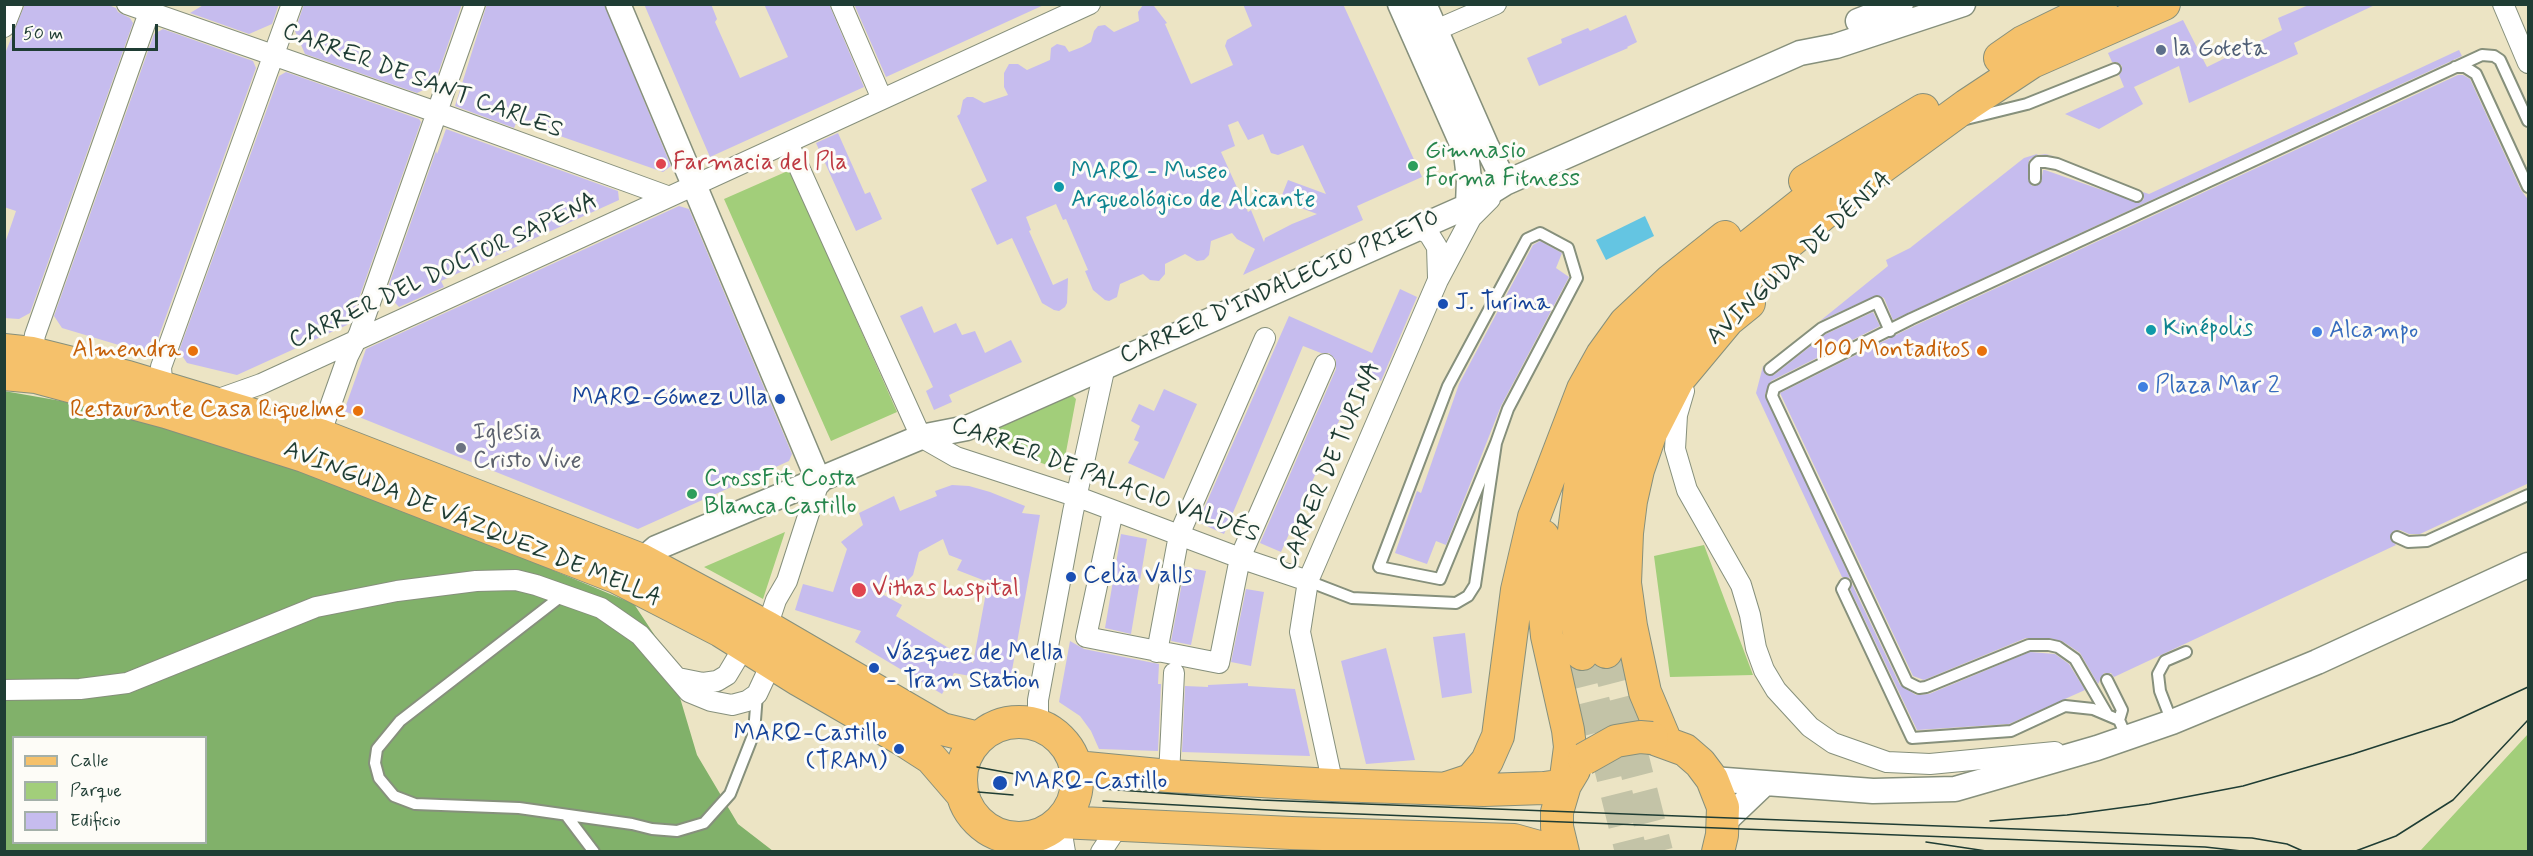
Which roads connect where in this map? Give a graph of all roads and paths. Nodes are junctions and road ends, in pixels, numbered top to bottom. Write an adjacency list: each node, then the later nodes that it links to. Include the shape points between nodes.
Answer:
1 (13, 4): 19 (street)
2 (127, 4): 17 (street, CARRER DE SANT CARLES)
3 (292, 4): 22 (street)
4 (475, 4): 27 (street)
5 (618, 4): 34 (street)
6 (841, 4): 26 (street)
7 (1400, 4): 31 (street)
8 (1424, 4): 20 (street)
9 (1496, 4): 20 (street)
10 (1900, 4): 21 (street, CARRER D'INDALECIO PRIETO, via 1831,32)
11 (1926, 4): 18 (street, CARRER D'INDALECIO PRIETO)
12 (1963, 4): 18 (street, CARRER D'INDALECIO PRIETO)
13 (2101, 4): 28 (main road, AVINGUDA DE DÉNIA, via 2023,42)
14 (2164, 4): 28 (main road, AVINGUDA DE DÉNIA, via 2032,62)
15 (2504, 4): 23 (street)
16 (1090, 5): 26 (street)
17 (151, 8): 22 (street, CARRER DE SANT CARLES); 44 (street, via 35,335)
18 (1890, 26): 21 (street, CARRER D'INDALECIO PRIETO, via 1836,46)
19 (4, 27)
20 (1436, 30): 33 (street)
21 (1800, 53): 33 (street, CARRER D'INDALECIO PRIETO)
22 (272, 55): 27 (street, CARRER DE SANT CARLES); 50 (street, via 161,367)
23 (2529, 63)
24 (2454, 67): 29 (lane, via 2482,55 2494,56 2503,66); 35 (lane, via 2473,71); 41 (lane)
25 (2115, 69): 28 (lane, via 2027,104)
26 (882, 99): 30 (street)
27 (436, 112): 36 (street, CARRER DE SANT CARLES); 43 (street)
28 (1945, 113): 28 (main road, AVINGUDA DE DÉNIA, via 1707,279 1663,321 1632,362 1595,436 1582,472 1572,546 1573,590 1594,653 1595,545 1602,495 1646,384 1692,326 1729,292); 45 (main road, AVINGUDA DE DÉNIA, via 1816,245 1728,320); 55 (main road, AVINGUDA DE DÉNIA, via 1818,172 1671,280 1625,323 1602,356 1583,389)
29 (2529, 121)
30 (788, 143): 34 (street, CARRER DEL DOCTOR SAPENA); 52 (street)
31 (1466, 153): 33 (street, via 1485,173); 38 (street)
32 (2035, 179): 37 (lane, via 2033,170 2038,162 2057,164)
33 (1505, 183): 38 (street, CARRER D'INDALECIO PRIETO); 40 (street, CARRER DE TURINA, via 1471,218)
34 (695, 187): 36 (street, CARRER DEL DOCTOR SAPENA); 56 (street)
35 (2529, 187)
36 (667, 196): 43 (street, CARRER DEL DOCTOR SAPENA)
37 (2137, 196)
38 (1468, 206): 39 (street, CARRER D'INDALECIO PRIETO)
39 (1417, 227): 40 (street, CARRER DE TURINA, via 1429,234 1437,247); 47 (street, CARRER D'INDALECIO PRIETO)
40 (1438, 280): 65 (street, CARRER DE TURINA)
41 (1890, 330): 48 (lane, via 1877,302 1822,328); 78 (lane, via 1777,386 1772,393 1903,676 1913,686 1926,687 2029,645 2049,645 2075,659)
42 (1265, 338): 60 (street)
43 (356, 340): 51 (street, CARRER DEL DOCTOR SAPENA, via 261,384); 54 (street)
44 (18, 351): 50 (main road, AVINGUDA DE VÁZQUEZ DE MELLA)
45 (1699, 354): 83 (main road, AVINGUDA DE DÉNIA, via 1678,380 1650,435 1638,470 1627,534 1625,583 1631,626); 84 (street, via 1677,415 1675,449 1687,490 1741,585 1764,670 1776,690 1810,727 1833,742 1887,762 1930,764)
46 (1325, 364): 62 (street)
47 (1105, 366): 52 (street, CARRER D'INDALECIO PRIETO, via 967,428); 58 (street)
48 (1770, 369)
49 (4, 374): 50 (main road, AVINGUDA DE VÁZQUEZ DE MELLA)
50 (164, 399): 51 (main road, AVINGUDA DE VÁZQUEZ DE MELLA); 54 (main road, AVINGUDA DE VÁZQUEZ DE MELLA)
51 (213, 401): 54 (main road, AVINGUDA DE VÁZQUEZ DE MELLA)
52 (921, 437): 56 (street, CARRER D'INDALECIO PRIETO); 58 (street, CARRER DE PALACIO VALDÉS, via 956,457)
53 (1496, 443): 53 (lane, via 1508,409 1577,278 1568,248 1540,232 1527,239 1448,386 1379,567 1440,579); 65 (lane, via 1475,585 1468,596 1456,603 1352,598)
54 (312, 445): 63 (main road, AVINGUDA DE VÁZQUEZ DE MELLA); 68 (main road, AVINGUDA DE VÁZQUEZ DE MELLA)
55 (1554, 461): 90 (main road, AVINGUDA DE DÉNIA, via 1542,544 1542,587 1547,636 1570,747); 91 (main road, AVINGUDA DE DÉNIA, via 1534,517 1517,590 1498,736 1487,761 1471,780)
56 (819, 482): 63 (street, via 656,548); 69 (street, via 787,581)
57 (2529, 495): 61 (lane, via 2427,542 2408,542)
58 (1077, 497): 59 (street, CARRER DE PALACIO VALDÉS); 80 (street, via 1038,700)
59 (1113, 511): 60 (street, CARRER DE PALACIO VALDÉS); 70 (street, via 1086,637)
60 (1179, 535): 62 (street, CARRER DE PALACIO VALDÉS); 70 (street)
61 (2397, 537)
62 (1240, 558): 65 (street, CARRER DE PALACIO VALDÉS); 70 (street, via 1219,663)
63 (642, 560): 68 (street); 69 (main road, AVINGUDA DE VÁZQUEZ DE MELLA)
64 (2529, 565): 79 (street, via 2316,662)
65 (1308, 581): 89 (street, CARRER DE TURINA, via 1299,632)
66 (1845, 584): 78 (lane, via 1842,589 1912,738 2011,731 2065,706 2093,708)
67 (564, 594): 74 (street, via 601,608 626,624); 76 (street, via 516,580 397,591 316,607 128,683 80,689); 93 (lane, via 400,721 377,749 375,763 379,778 394,796 415,804 519,808)
68 (656, 597): 69 (main road, AVINGUDA DE VÁZQUEZ DE MELLA)
69 (756, 636): 72 (main road, AVINGUDA DE VÁZQUEZ DE MELLA); 74 (street, via 727,675 717,681 703,683); 82 (main road, AVINGUDA DE VÁZQUEZ DE MELLA, via 942,729)
70 (1157, 652)
71 (2186, 652): 79 (lane, via 2165,661 2157,674)
72 (771, 662): 77 (street); 92 (main road, AVINGUDA DE VÁZQUEZ DE MELLA, via 931,758)
73 (1174, 674): 86 (street)
74 (675, 677): 77 (street, via 689,692 711,701 732,705)
75 (2107, 680): 81 (lane, via 2122,710)
76 (4, 690)
77 (756, 694): 93 (lane, via 754,733 730,794 704,823 677,831)
78 (2107, 714): 81 (lane)
79 (2172, 722): 81 (street)
80 (1038, 725): 82 (main road, via 1001,725); 85 (main road, via 1062,741)
81 (2123, 729): 84 (street)
82 (979, 738): 92 (main road, via 963,763)
83 (1660, 740): 87 (main road, via 1685,750); 90 (main road, bridge, via 1640,737 1599,749 1584,759)
84 (2097, 748): 88 (street, via 1954,789 1873,791)
85 (1076, 767): 86 (main road); 95 (main road, via 1077,787)
86 (1169, 776): 89 (main road)
87 (1712, 779): 88 (street); 96 (main road, via 1723,807)
88 (1766, 783): 96 (street)
89 (1333, 785): 91 (main road)
90 (1565, 785): 91 (main road, via 1529,789); 101 (main road, via 1557,812)
91 (1447, 788)
92 (962, 794): 97 (main road, via 974,819 985,828)
93 (566, 815): 98 (lane)
94 (1124, 825): 95 (main road); 99 (street); 100 (main road, via 1288,838 1514,840)
95 (1063, 837): 97 (main road, via 1050,830)
96 (1721, 837)
97 (1037, 845)
98 (594, 852)
99 (1101, 852)
100 (1557, 852)
101 (1563, 852)

